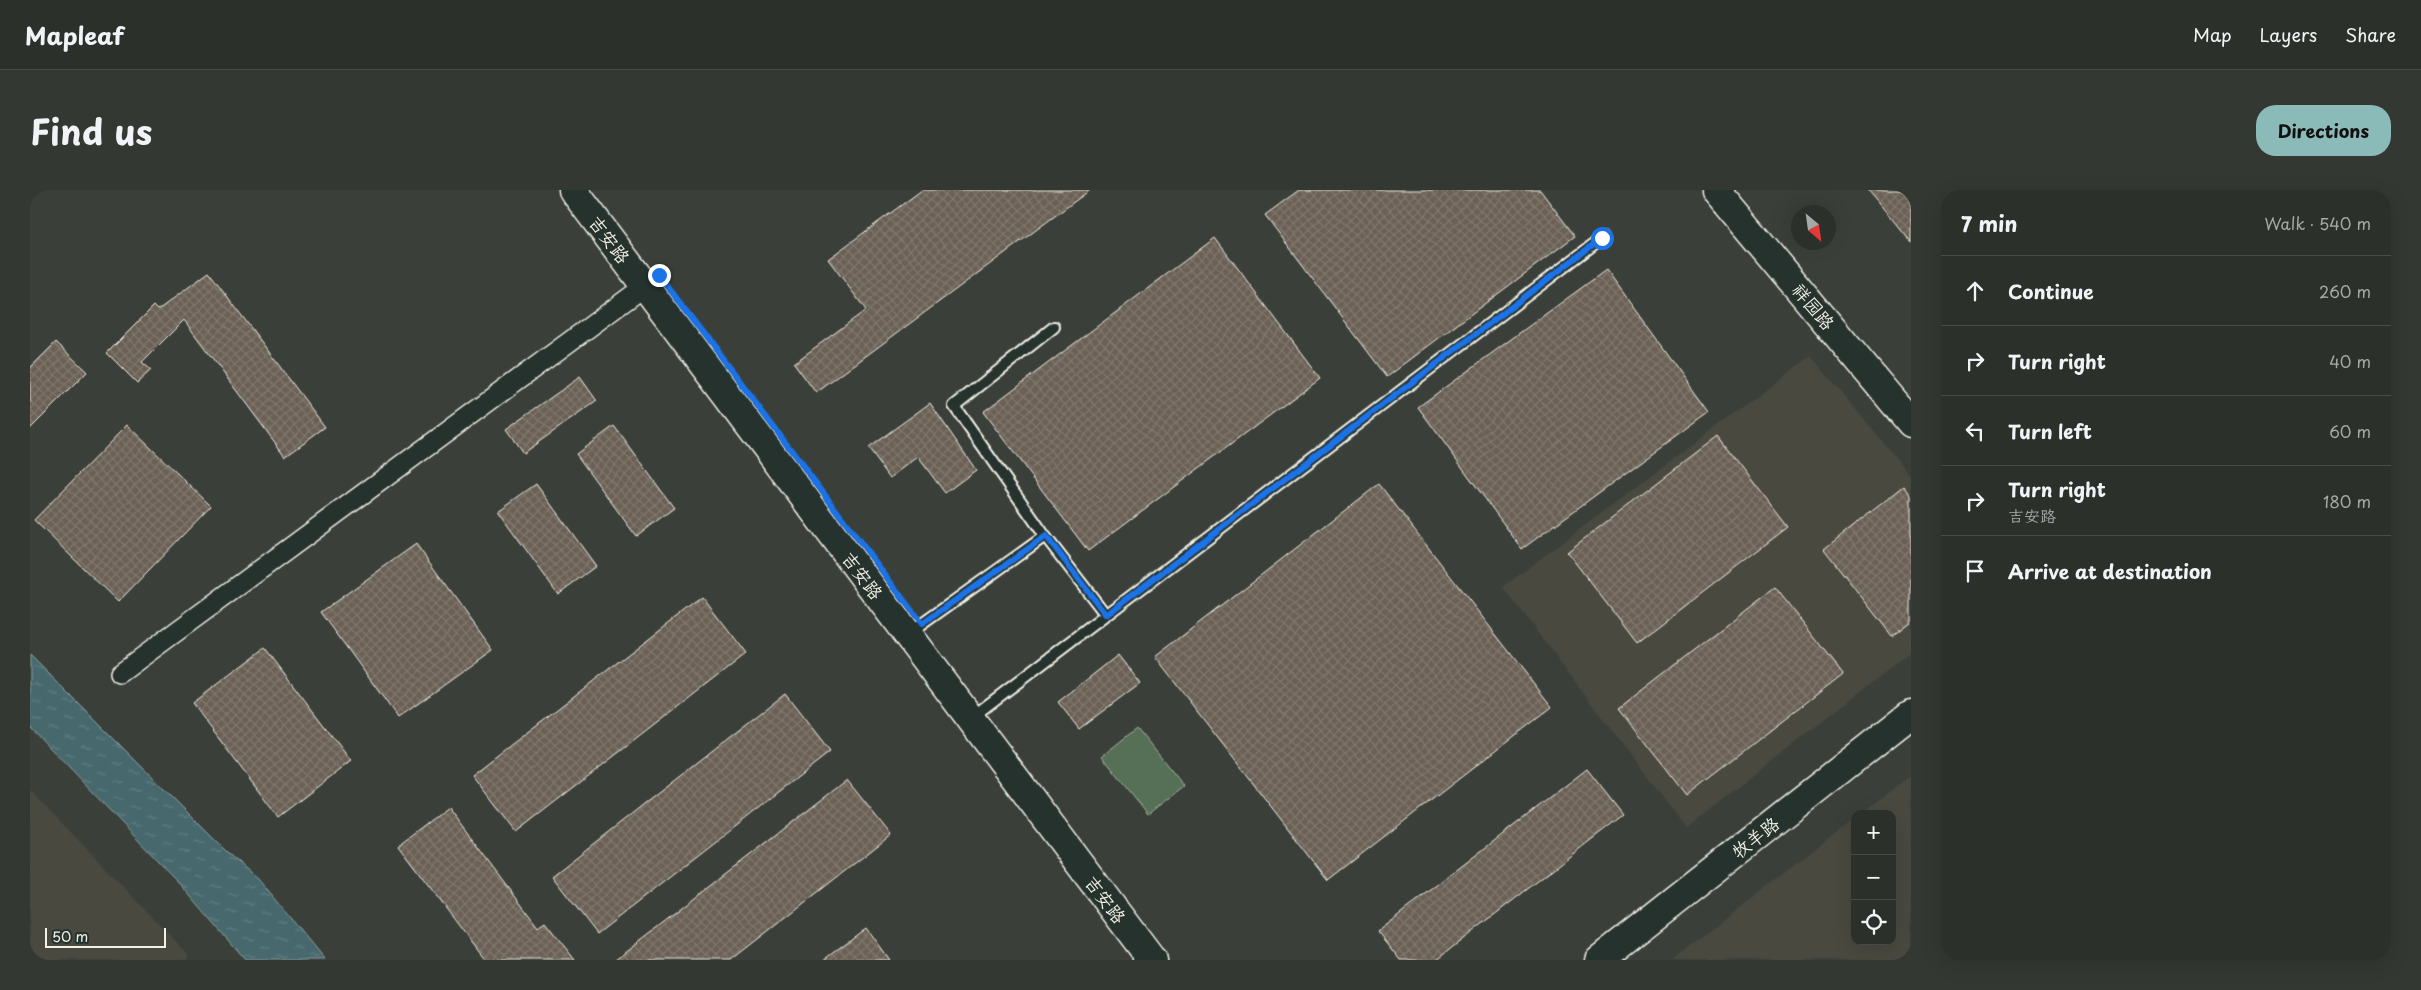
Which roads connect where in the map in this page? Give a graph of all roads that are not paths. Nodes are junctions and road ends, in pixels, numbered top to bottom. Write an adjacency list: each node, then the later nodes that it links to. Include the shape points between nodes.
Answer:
1 (573, 190): 5 (street, 吉安路)
2 (597, 190): 10 (street, 吉安路)
3 (1716, 190): 7 (street, 祥园路)
4 (1602, 238): 9 (lane)
5 (645, 286): 10 (street, 吉安路); 11 (street)
6 (1054, 327): 8 (lane, via 954,406)
7 (1911, 423)
8 (1046, 536): 9 (lane); 10 (lane)
9 (1106, 615): 12 (lane)
10 (914, 629): 12 (street, 吉安路)
11 (120, 673)
12 (978, 713): 14 (street, 吉安路); 15 (street, 吉安路)
13 (1911, 714): 16 (street, 牧羊路)
14 (1152, 960)
15 (1174, 960)
16 (1599, 960)

